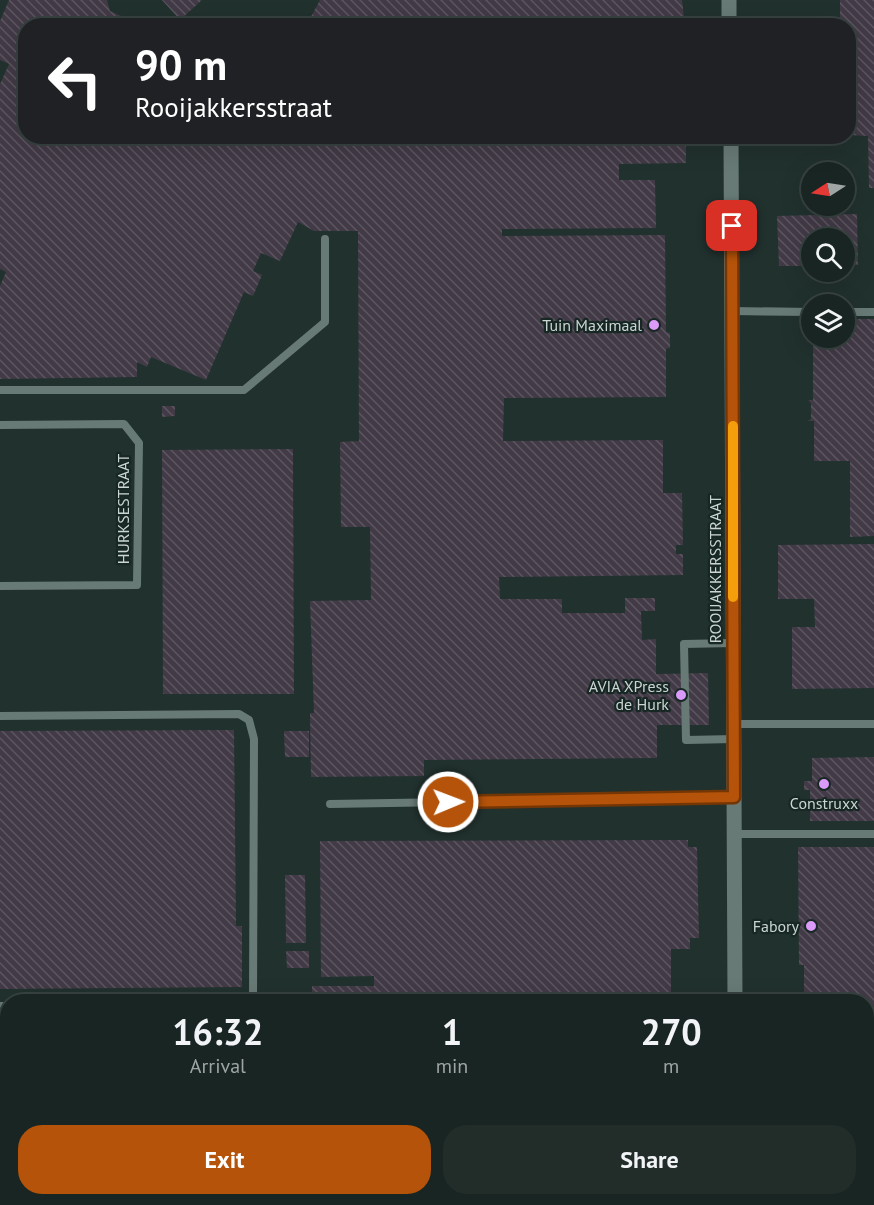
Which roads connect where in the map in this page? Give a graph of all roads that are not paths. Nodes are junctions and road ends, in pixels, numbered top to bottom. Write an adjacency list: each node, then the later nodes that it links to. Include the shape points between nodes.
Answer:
1 (729, 0): 2 (street)
2 (729, 18)
3 (731, 144): 5 (street, ROOIJAKKERSSTRAAT)
4 (325, 239): 9 (lane, via 325,322 244,390)
5 (732, 311): 6 (lane); 12 (street, ROOIJAKKERSSTRAAT)
6 (801, 312)
7 (855, 312): 8 (lane)
8 (874, 312)
9 (0, 390)
10 (0, 425): 11 (lane, HURKSESTRAAT, via 124,424 138,443 138,455 137,585)
11 (0, 586)
12 (733, 643): 15 (street, ROOIJAKKERSSTRAAT); 15 (lane, via 684,644 686,740)
13 (0, 716): 20 (lane, via 239,714 249,720 254,739)
14 (874, 724): 15 (lane)
15 (734, 732): 16 (street, ROOIJAKKERSSTRAAT)
16 (734, 797): 17 (lane); 18 (street, ROOIJAKKERSSTRAAT)
17 (330, 804)
18 (734, 834): 19 (lane); 21 (street, ROOIJAKKERSSTRAAT)
19 (874, 834)
20 (253, 994)
21 (735, 994)

